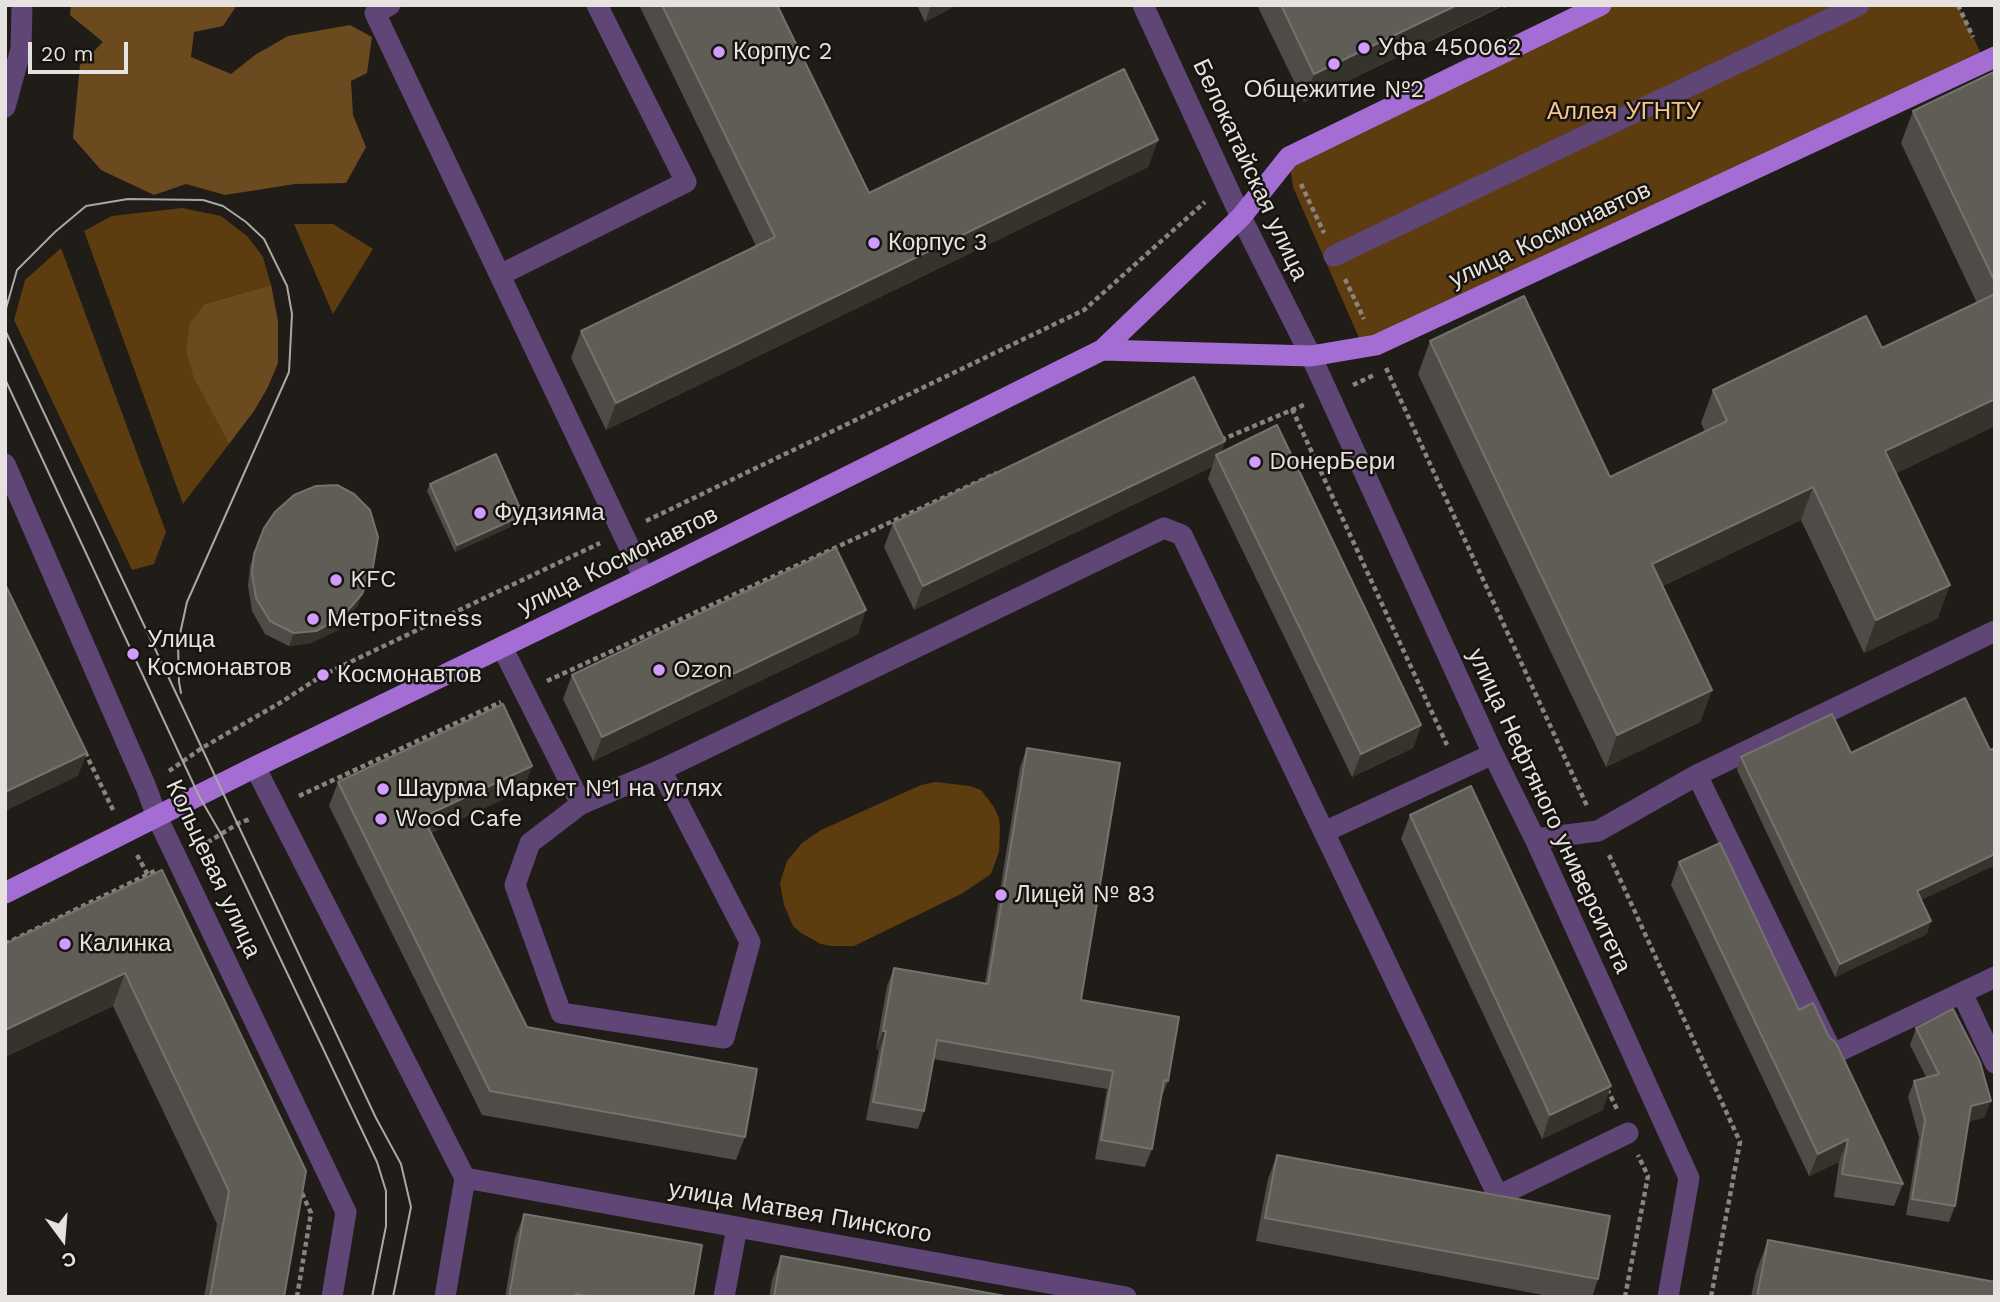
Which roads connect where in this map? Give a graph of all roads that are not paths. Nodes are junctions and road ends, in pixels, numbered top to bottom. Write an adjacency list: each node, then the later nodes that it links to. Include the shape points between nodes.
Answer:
1 (22, 5): 8 (street, via 21,49)
2 (390, 5): 11 (street, via 375,13)
3 (597, 5): 11 (street, via 686,183)
4 (1143, 5): 9 (street, Белокатайская улица)
5 (1601, 5): 9 (main road, улица Космонавтов, via 1289,157)
6 (1859, 5): 10 (street)
7 (1995, 57): 13 (main road, улица Космонавтов, via 1376,345)
8 (5, 107)
9 (1241, 217): 12 (main road, улица Космонавтов); 13 (street, Белокатайская улица)
10 (1334, 256)
11 (499, 275): 15 (street)
12 (1102, 350): 13 (main road, улица Космонавтов); 15 (main road, улица Космонавтов)
13 (1311, 356): 18 (street, улица Нефтяного университета)
14 (5, 464): 23 (street, Кольцевая улица)
15 (644, 578): 17 (main road, улица Космонавтов)
16 (1995, 631): 21 (street)
17 (502, 647): 19 (main road, улица Космонавтов); 22 (street)
18 (1493, 754): 24 (street); 25 (street, улица Нефтяного университета)
19 (255, 767): 23 (main road, улица Космонавтов); 31 (street)
20 (661, 770): 22 (street); 22 (street, via 750,943 724,1038 561,1013 515,885 530,843); 24 (street, via 1164,528 1182,535)
21 (1697, 775): 25 (street, via 1598,831); 28 (street, via 1833,1054)
22 (581, 804)
23 (157, 817): 26 (main road, улица Космонавтов); 33 (street, Кольцевая улица, via 346,1212)
24 (1324, 832): 30 (street, via 1498,1196)
25 (1535, 839): 37 (street, улица Нефтяного университета, via 1689,1178)
26 (5, 893)
27 (1995, 977): 28 (street)
28 (1962, 993): 29 (street)
29 (1995, 1063)
30 (1628, 1133)
31 (465, 1178): 32 (street, улица Матвея Пинского); 34 (street)
32 (737, 1227): 35 (street); 36 (street, улица Матвея Пинского)
33 (332, 1297)
34 (445, 1297)
35 (724, 1297)
36 (1126, 1297)
37 (1668, 1297)

